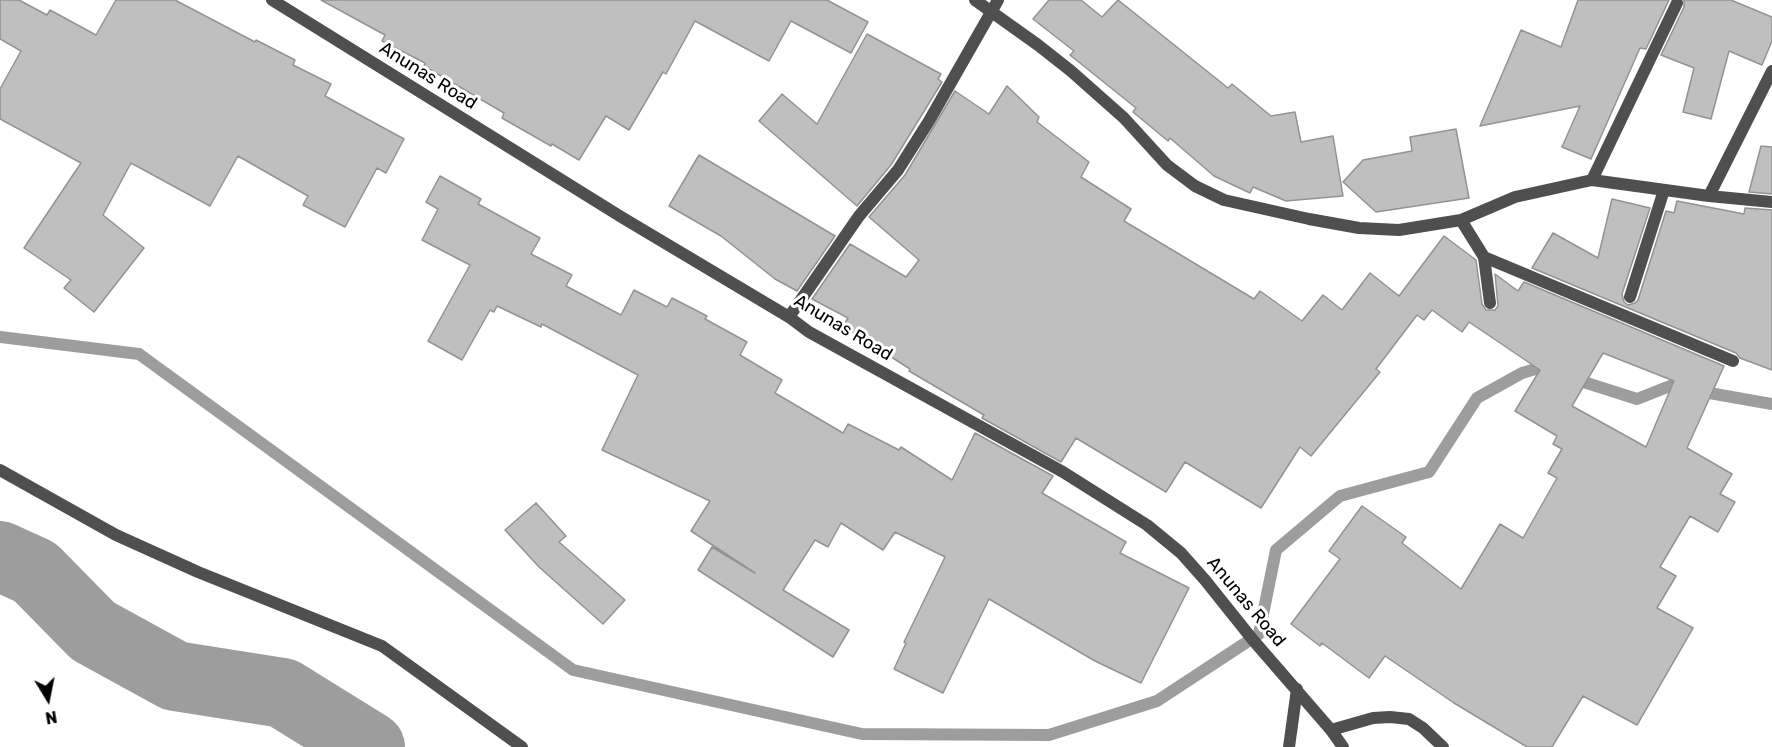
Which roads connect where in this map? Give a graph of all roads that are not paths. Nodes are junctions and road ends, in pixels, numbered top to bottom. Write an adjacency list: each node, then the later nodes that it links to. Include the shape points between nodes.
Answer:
1 (272, 0): 15 (street, Anunas Road, via 623,219)
2 (975, 0): 5 (street)
3 (999, 0): 5 (street)
4 (1677, 3): 7 (street)
5 (992, 12): 11 (street, via 1071,71 1124,118 1167,165 1195,186 1224,200 1359,228 1399,230); 15 (street, via 898,170 859,216)
6 (1772, 71): 9 (street)
7 (1592, 180): 8 (street); 11 (street, via 1515,197)
8 (1664, 190): 9 (street); 13 (street)
9 (1709, 196): 10 (street)
10 (1772, 202)
11 (1461, 220): 12 (street)
12 (1484, 257): 14 (street); 16 (street)
13 (1630, 297)
14 (1490, 303)
15 (789, 317): 18 (street, Anunas Road, via 808,332 1063,472 1147,525 1205,580)
16 (1733, 361)
17 (0, 470): 20 (street, via 126,540 382,646)
18 (1297, 689): 19 (street, Anunas Road); 21 (street)
19 (1331, 730): 22 (street, Anunas Road); 23 (street, via 1373,718 1409,719)
20 (522, 747)
21 (1289, 747)
22 (1342, 747)
23 (1443, 747)

